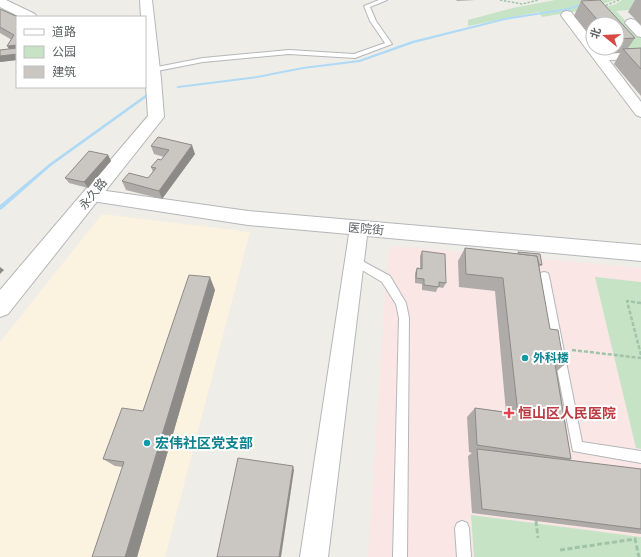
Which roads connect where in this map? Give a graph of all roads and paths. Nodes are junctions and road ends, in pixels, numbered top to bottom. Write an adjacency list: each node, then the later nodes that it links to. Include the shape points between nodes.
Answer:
1 (146, 0): 14 (main road, 永久路)
2 (384, 0): 14 (lane, via 367,6 372,20 389,44 355,56 289,52 203,60)
3 (500, 0): 4 (path, via 522,4)
4 (539, 0)
5 (619, 0): 7 (path)
6 (0, 2): 9 (main road)
7 (601, 7)
8 (567, 15): 13 (street)
9 (28, 16)
10 (631, 23): 11 (street)
11 (641, 33)
12 (641, 55): 13 (street)
13 (598, 57): 15 (street)
14 (150, 75): 16 (main road, 永久路, via 156,117)
15 (641, 112)
16 (92, 195): 17 (street, 医院街, via 248,218); 22 (main road, 永久路)
17 (360, 228): 18 (street, 医院街); 19 (street)
18 (641, 253)
19 (355, 261): 30 (street); 31 (lane, via 386,279 401,303 404,318)
20 (544, 276): 23 (lane)
21 (641, 303): 24 (path, via 627,301)
22 (0, 307)
23 (558, 348): 24 (path); 25 (lane, via 577,447)
24 (641, 357)
25 (641, 457)
26 (536, 521): 28 (path)
27 (462, 528): 32 (lane)
28 (538, 538)
29 (560, 550): 33 (path, via 634,539)
30 (314, 557)
31 (400, 557)
32 (464, 557)
33 (639, 557)

